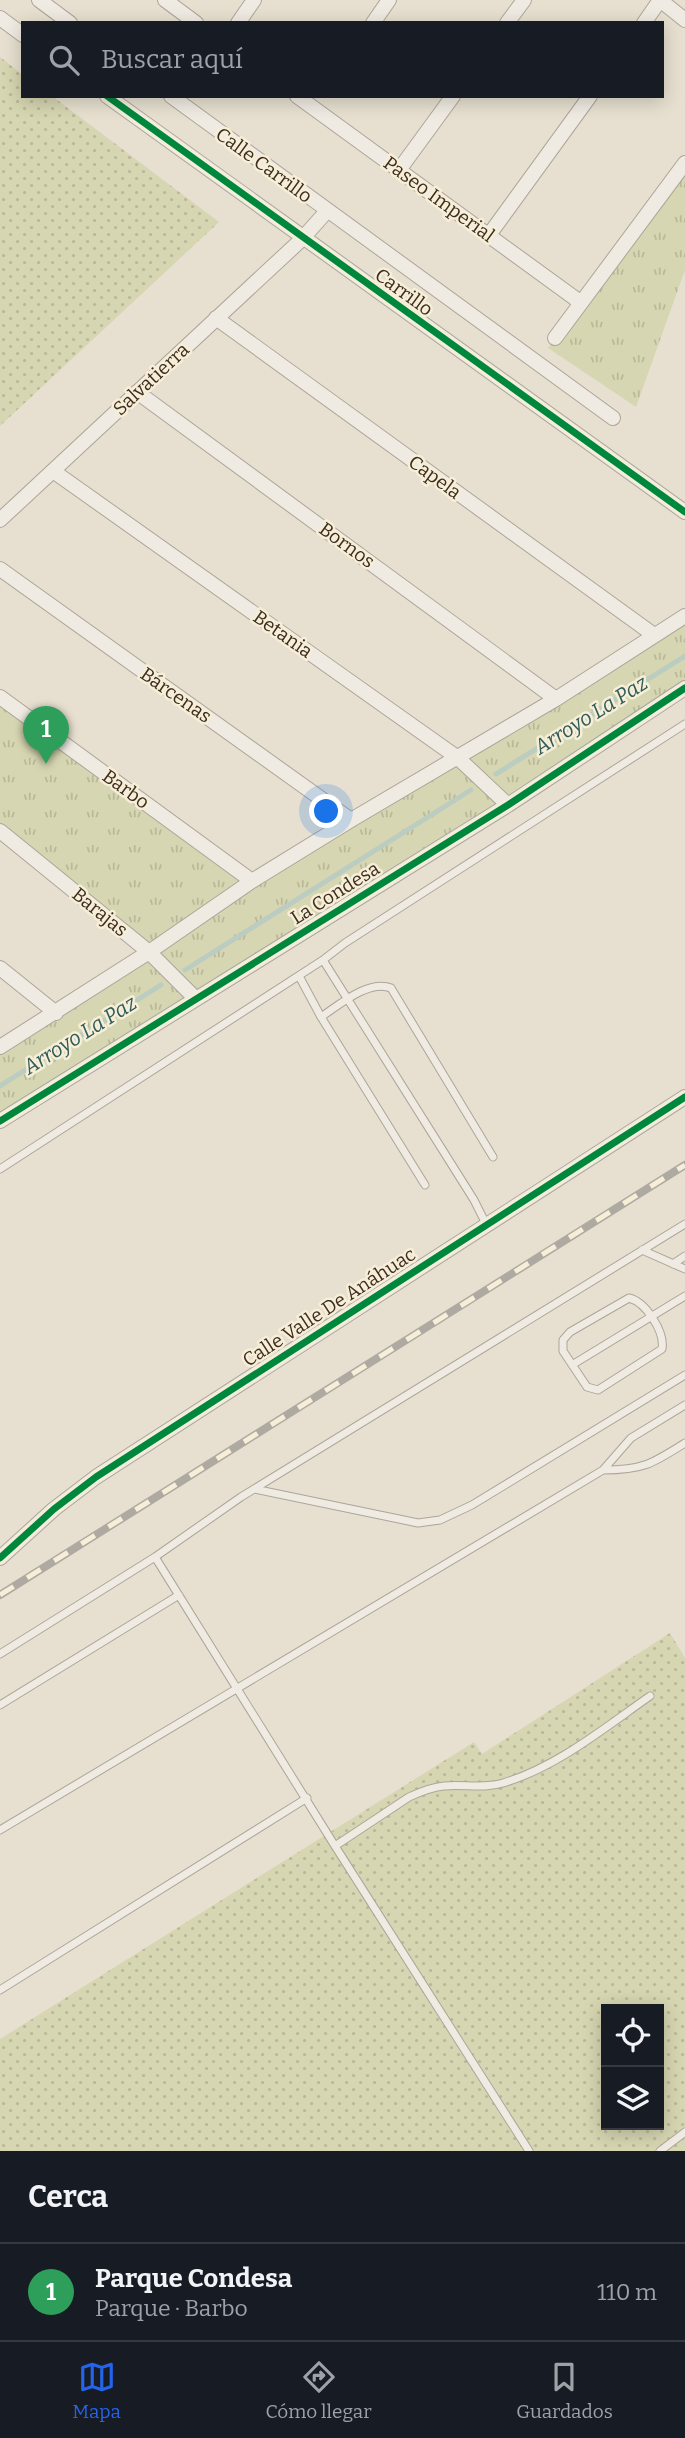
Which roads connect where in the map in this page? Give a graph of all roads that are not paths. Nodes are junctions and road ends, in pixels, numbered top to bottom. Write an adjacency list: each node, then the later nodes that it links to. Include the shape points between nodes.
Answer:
1 (39, 0): 9 (street)
2 (165, 0): 10 (street)
3 (254, 0): 11 (street)
4 (389, 0): 12 (street)
5 (524, 0): 13 (street)
6 (660, 0): 8 (street); 14 (street)
7 (0, 18): 15 (street)
8 (685, 20)
9 (68, 21)
10 (193, 21)
11 (239, 21)
12 (374, 21)
13 (508, 21)
14 (645, 21)
15 (21, 34)
16 (110, 98): 25 (street, Carrillo)
17 (174, 98): 23 (street, Calle Carrillo)
18 (452, 98): 22 (street)
19 (589, 98): 24 (street)
20 (315, 102): 22 (street, Paseo Imperial)
21 (685, 163): 26 (street)
22 (399, 170): 24 (street, Paseo Imperial)
23 (327, 211): 25 (street, Calle Carrillo); 30 (street)
24 (489, 236): 26 (street, Paseo Imperial)
25 (302, 239): 27 (street, Salvatierra); 32 (street, Carrillo)
26 (580, 302): 28 (street)
27 (216, 318): 29 (street, Salvatierra); 36 (street, Capela)
28 (555, 338)
29 (137, 392): 31 (street, Salvatierra); 39 (street, Bornos)
30 (612, 418)
31 (53, 471): 33 (street, Salvatierra); 41 (street, Betania)
32 (685, 512)
33 (0, 520)
34 (0, 569): 43 (street, Bárcenas)
35 (685, 616): 36 (street)
36 (654, 635): 39 (street)
37 (685, 688): 42 (street, La Condesa)
38 (0, 696): 45 (street, Barbo)
39 (556, 699): 41 (street)
40 (685, 724): 47 (lane)
41 (458, 758): 42 (street, Betania); 43 (street)
42 (508, 805): 50 (street, La Condesa)
43 (351, 820): 45 (street)
44 (0, 831): 46 (street, Barajas)
45 (252, 881): 46 (street)
46 (149, 953): 50 (street, Barajas); 52 (street)
47 (323, 960): 49 (lane); 51 (lane)
48 (0, 968): 52 (street)
49 (299, 976): 53 (lane); 58 (lane)
50 (195, 998): 56 (street, La Condesa)
51 (348, 1000): 53 (lane); 57 (lane, via 372,987 391,988); 60 (lane)
52 (56, 1013): 54 (street)
53 (321, 1017): 59 (lane)
54 (0, 1046)
55 (685, 1097): 60 (street, Calle Valle De Anáhuac)
56 (0, 1121)
57 (493, 1157)
58 (0, 1169)
59 (425, 1185)
60 (486, 1224): 74 (street, Calle Valle De Anáhuac, via 96,1477)
61 (685, 1224): 62 (lane)
62 (642, 1250): 64 (lane); 73 (lane)
63 (685, 1256): 64 (lane)
64 (673, 1264): 65 (lane)
65 (685, 1269)
66 (685, 1296): 67 (lane)
67 (650, 1317): 68 (lane); 68 (lane, via 642,1305 629,1298 570,1332 562,1346); 68 (lane, via 661,1336 662,1349 608,1384 590,1389)
68 (572, 1366)
69 (685, 1375): 73 (lane, via 440,1520 418,1523)
70 (685, 1405): 72 (lane, via 631,1438)
71 (685, 1443): 72 (lane, via 631,1470)
72 (603, 1470): 78 (lane)
73 (254, 1489): 75 (lane)
74 (0, 1557)
75 (155, 1557): 76 (lane); 77 (lane)
76 (179, 1595): 78 (lane); 80 (lane)
77 (0, 1654)
78 (237, 1688): 81 (lane); 82 (lane)
79 (650, 1696): 83 (lane, via 585,1742 523,1776 500,1784 421,1791)
80 (0, 1705)
81 (307, 1798): 83 (lane); 84 (lane)
82 (0, 1830)
83 (335, 1846): 86 (lane)
84 (0, 1990)
85 (685, 2132): 87 (lane)
86 (529, 2151)
87 (660, 2151)

